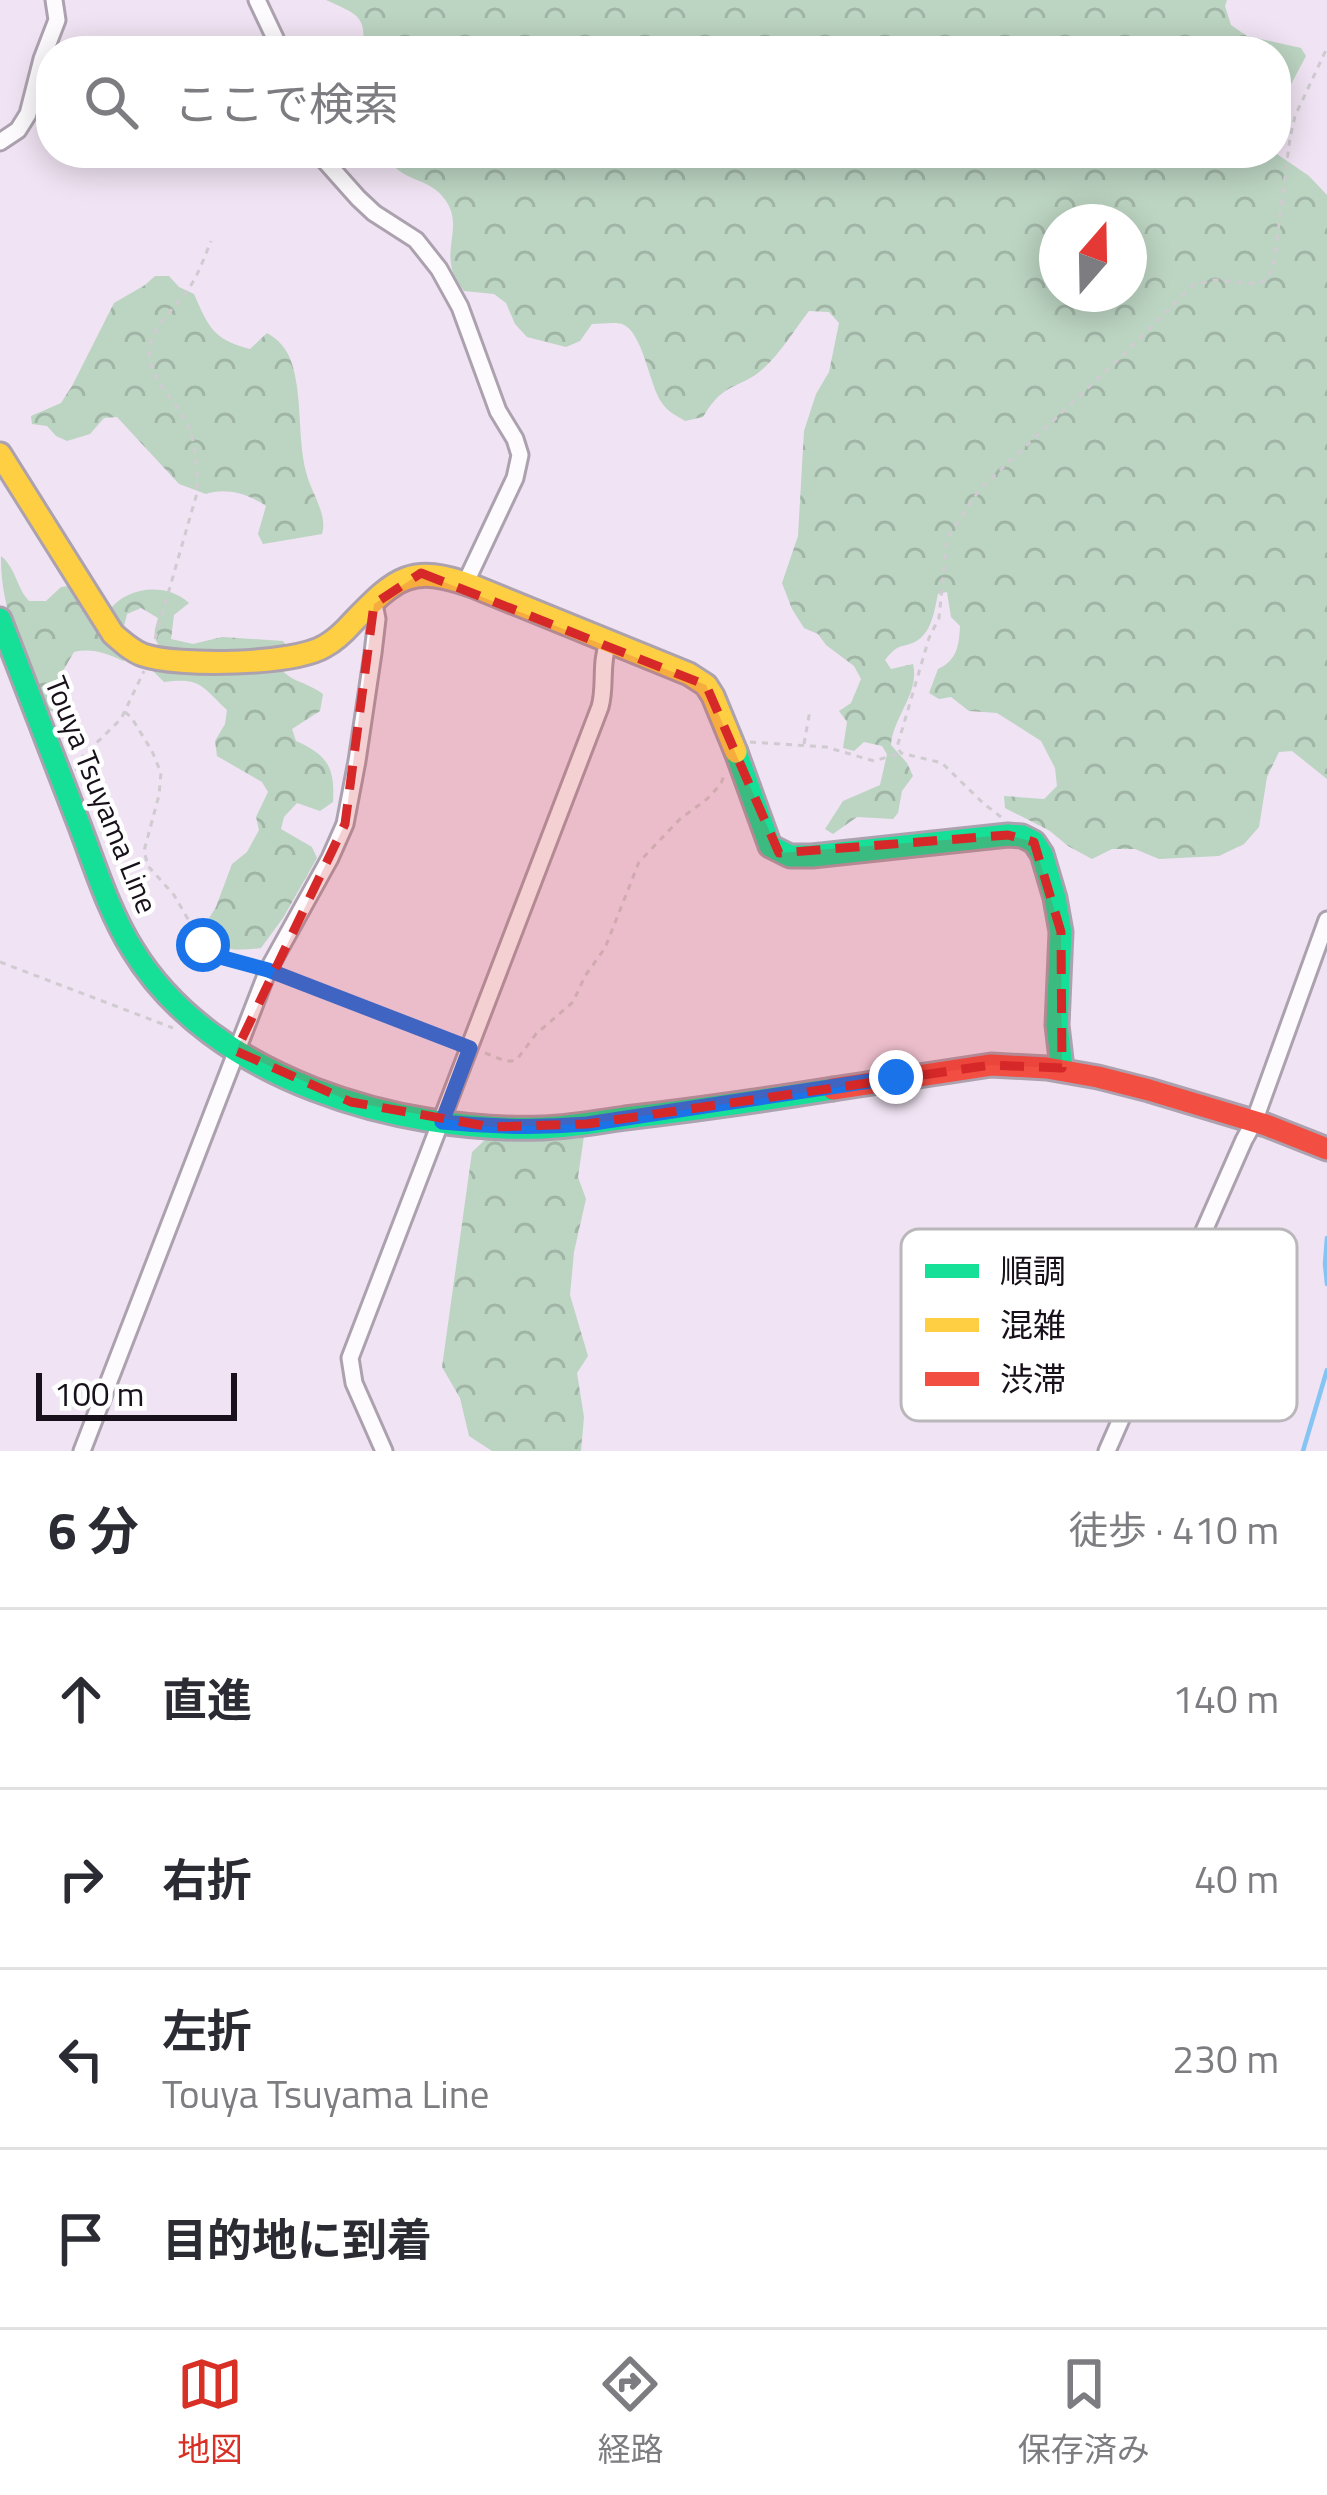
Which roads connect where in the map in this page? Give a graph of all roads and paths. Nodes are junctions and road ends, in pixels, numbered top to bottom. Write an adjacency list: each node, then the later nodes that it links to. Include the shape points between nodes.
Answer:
1 (54, 0): 3 (street)
2 (257, 0): 4 (street)
3 (51, 36)
4 (274, 36)
5 (1327, 48): 8 (path, via 1295,116)
6 (36, 83): 7 (street, via 28,114)
7 (0, 142)
8 (1291, 144)
9 (331, 168): 13 (street, via 439,268 520,455)
10 (1288, 168): 22 (path, via 1269,278 1193,285 980,489 947,538 939,618 897,741)
11 (211, 241): 17 (path, via 150,345 156,376 188,426 197,493)
12 (0, 454): 17 (main road, via 113,634)
13 (465, 584): 14 (main road, via 421,573); 16 (main road)
14 (374, 604): 17 (main road, via 311,654); 27 (street, via 345,824)
15 (0, 619): 23 (main road, Touya Tsuyama Line)
16 (608, 643): 21 (main road, via 706,686); 29 (street, via 600,707)
17 (149, 657): 19 (path)
18 (810, 710): 20 (path)
19 (125, 712): 23 (path); 27 (path, via 161,773 144,851 148,866 203,945)
20 (803, 746): 21 (path, via 754,742); 22 (path, via 874,761)
21 (735, 749): 24 (main road, via 770,846 790,857); 29 (path, via 721,784 639,862 604,948 565,1012 512,1061)
22 (901, 753): 24 (path, via 942,763 999,814)
23 (64, 785): 30 (main road, Touya Tsuyama Line, via 133,951 179,1010)
24 (1008, 835): 31 (main road, via 1034,842 1055,898)
25 (1327, 920): 33 (street)
26 (0, 962): 28 (path)
27 (268, 970): 29 (path); 30 (street)
28 (172, 1028)
29 (470, 1048): 32 (street)
30 (236, 1052): 32 (main road, Touya Tsuyama Line, via 351,1102); 37 (street)
31 (1062, 1067): 32 (main road, Touya Tsuyama Line, via 991,1065 587,1124); 33 (main road, Touya Tsuyama Line)
32 (442, 1122): 38 (street, via 350,1358)
33 (1254, 1122): 34 (main road, Touya Tsuyama Line); 35 (street)
34 (1327, 1150)
35 (1206, 1229)
36 (1120, 1421): 39 (street)
37 (82, 1451)
38 (384, 1451)
39 (1107, 1451)

